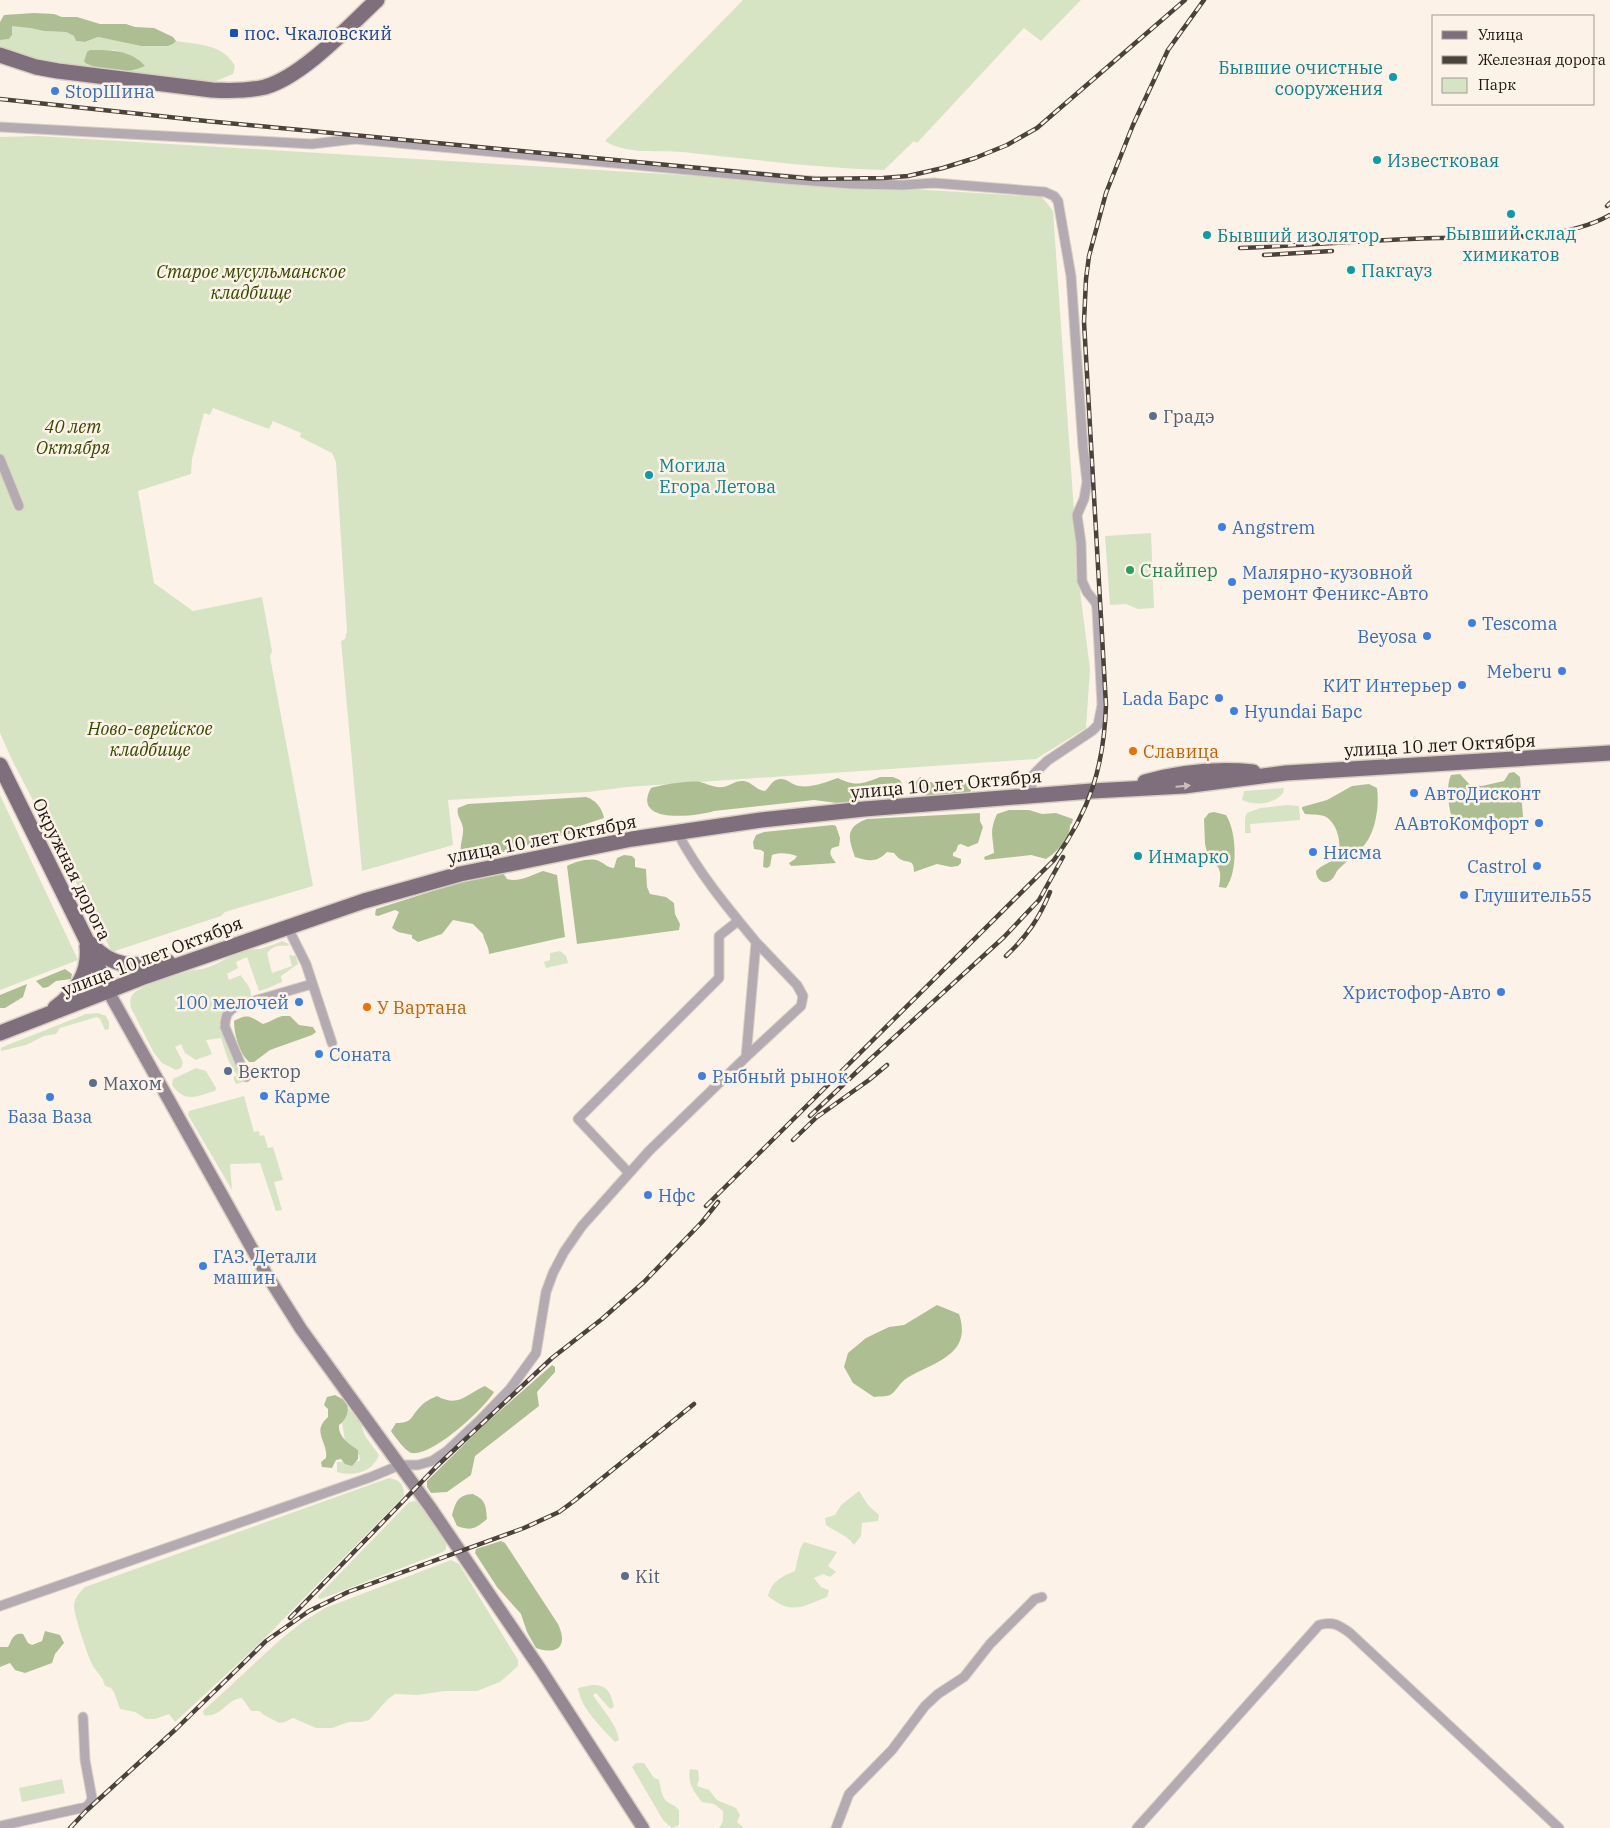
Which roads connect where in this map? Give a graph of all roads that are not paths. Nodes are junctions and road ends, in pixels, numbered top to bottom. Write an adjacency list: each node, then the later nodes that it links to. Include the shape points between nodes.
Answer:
1 (377, 0): 2 (main road, via 298,70 282,80 253,89 230,92 86,76 36,67)
2 (0, 54)
3 (0, 126): 8 (street, via 312,144 355,139 810,182 934,183 1045,192 1054,196 1058,202 1071,276 1087,482 1077,520 1082,581 1097,609 1102,705 1098,725 1092,731 1032,775)
4 (0, 459): 5 (street)
5 (19, 506)
6 (1610, 753): 8 (main road, улица 10 лет Октября, via 1272,774 1205,770 1169,775 1116,790)
7 (0, 765): 12 (main road, Окружная дорога)
8 (1030, 796): 9 (main road, улица 10 лет Октября, via 843,811)
9 (677, 832): 10 (street, via 689,855); 11 (main road, улица 10 лет Октября, via 460,874)
10 (738, 921): 13 (street); 22 (street, via 719,936 719,978 578,1119)
11 (286, 926): 14 (main road, улица 10 лет Октября); 15 (street, via 306,964)
12 (86, 939): 14 (main road, via 106,958 122,964); 16 (main road, Окружная дорога); 17 (main road, via 88,955 83,978 70,995)
13 (756, 942): 20 (street); 20 (street, via 797,985 803,996 801,1006)
14 (188, 960): 16 (main road, улица 10 лет Октября)
15 (312, 984): 19 (street); 21 (street, via 229,1011 225,1026)
16 (108, 991): 17 (main road, улица 10 лет Октября); 23 (street, via 265,1272 301,1329)
17 (42, 1018): 18 (main road, улица 10 лет Октября)
18 (0, 1033)
19 (332, 1043)
20 (746, 1057): 22 (street)
21 (246, 1077)
22 (629, 1173): 23 (street, via 582,1226 564,1252 546,1292 536,1353 510,1389 447,1451 432,1461)
23 (400, 1465): 25 (street); 28 (street, via 541,1670)
24 (1042, 1597): 29 (street, via 1035,1599 990,1644 964,1677 925,1706 892,1750 849,1794)
25 (0, 1606)
26 (82, 1717): 27 (street, via 90,1803 86,1807)
27 (0, 1826)
28 (643, 1828)
29 (836, 1828)
30 (1136, 1828): 31 (street, via 1316,1629 1329,1622 1350,1633)
31 (1559, 1828)

